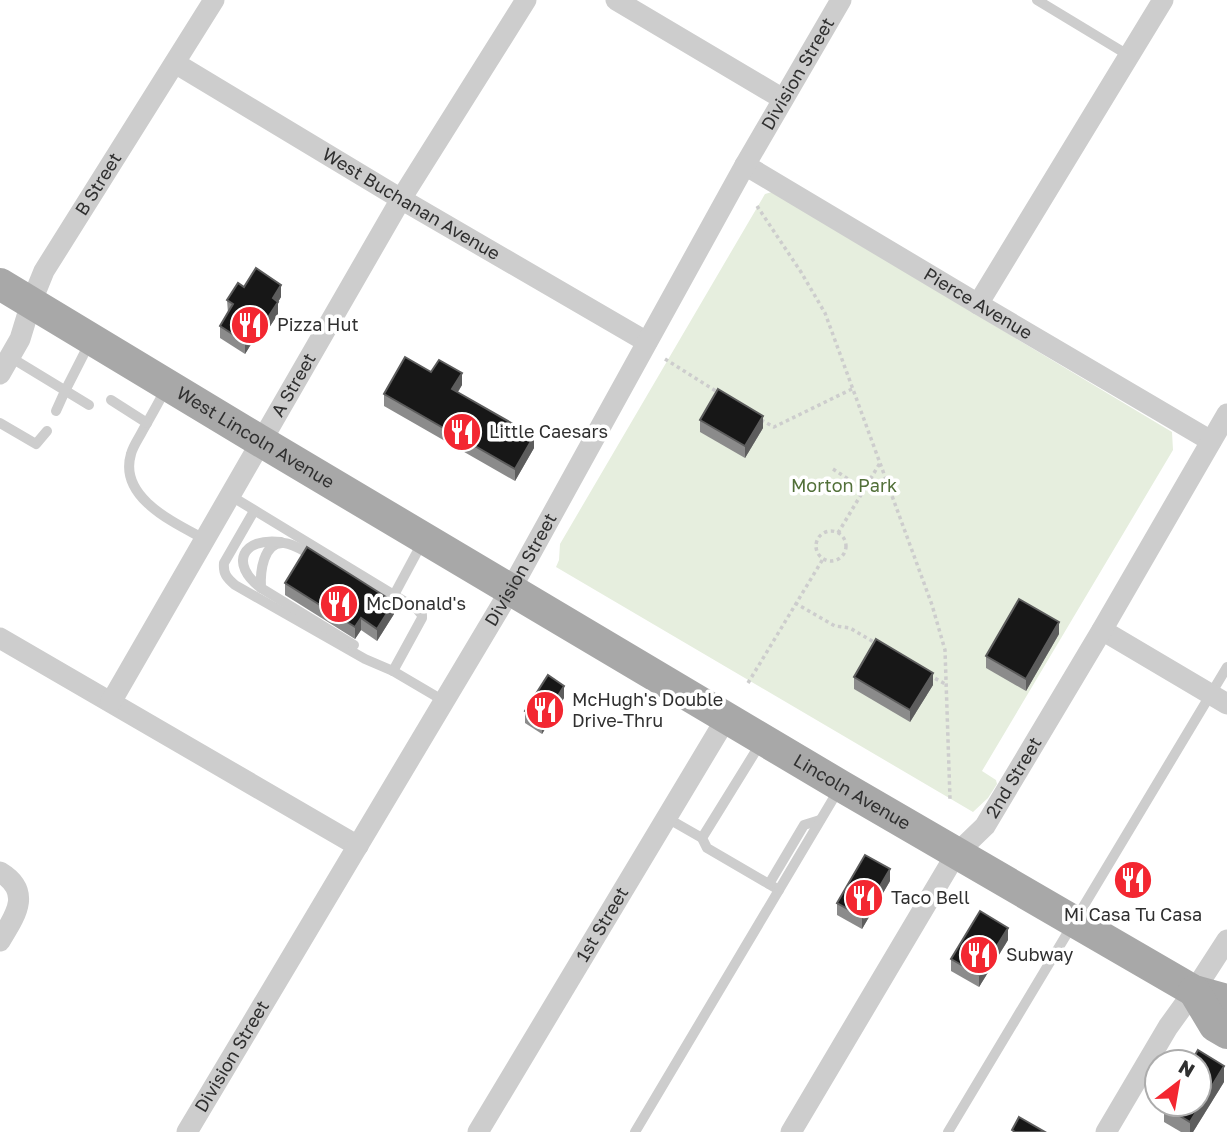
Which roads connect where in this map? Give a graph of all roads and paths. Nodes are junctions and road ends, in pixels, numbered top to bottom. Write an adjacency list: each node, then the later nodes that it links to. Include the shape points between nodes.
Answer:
1 (214, 0): 8 (street, B Street)
2 (526, 0): 11 (street, A Street)
3 (616, 0): 9 (street)
4 (841, 0): 9 (street, Division Street)
5 (1037, 0): 7 (lane)
6 (1163, 0): 7 (street)
7 (1128, 55): 15 (street)
8 (175, 63): 11 (street, West Buchanan Avenue); 14 (street, B Street, via 44,271)
9 (783, 99): 10 (street, Division Street)
10 (745, 165): 15 (street, Pierce Avenue); 17 (street, Division Street)
11 (401, 199): 17 (street, West Buchanan Avenue); 33 (street, A Street)
12 (757, 206): 21 (path, via 825,313)
13 (0, 284): 14 (main road, West Lincoln Avenue)
14 (31, 303): 16 (main road, West Lincoln Avenue); 19 (street, B Street, via 20,339)
15 (978, 304): 32 (street, Pierce Avenue)
16 (92, 339): 20 (main road, West Lincoln Avenue); 22 (lane)
17 (647, 342): 46 (street, Division Street)
18 (665, 359): 23 (path)
19 (5, 366): 22 (lane)
20 (168, 385): 30 (lane); 33 (main road, West Lincoln Avenue)
21 (854, 388): 27 (path, via 774,428); 34 (path)
22 (65, 391): 25 (lane); 26 (lane)
23 (719, 393)
24 (111, 400): 30 (lane)
25 (89, 405)
26 (56, 411)
27 (752, 414)
28 (1226, 416): 32 (street, 2nd Street)
29 (0, 423): 31 (lane, via 36,444)
30 (147, 423): 41 (lane, via 131,453 131,483 163,516)
31 (47, 431)
32 (1211, 441): 49 (street, 2nd Street)
33 (262, 442): 37 (street, A Street); 40 (main road, West Lincoln Avenue)
34 (880, 463): 36 (path); 57 (path, via 932,605 945,650)
35 (833, 468): 36 (path)
36 (865, 490): 39 (path)
37 (231, 496): 38 (lane); 41 (street, A Street)
38 (254, 511): 44 (lane); 52 (lane, via 224,563 226,578)
39 (838, 534): 43 (path, via 844,541 843,554 836,560); 43 (path, via 823,533 817,541 816,551)
40 (425, 538): 46 (main road, West Lincoln Avenue); 47 (lane)
41 (206, 540): 60 (street, A Street)
42 (283, 542): 44 (lane); 45 (lane, via 269,550); 45 (lane, via 258,544 243,556 242,566)
43 (823, 559): 48 (path)
44 (345, 565): 47 (lane)
45 (261, 588): 52 (lane, via 351,643)
46 (511, 589): 59 (street, Division Street); 61 (main road, Lincoln Avenue)
47 (394, 595): 54 (lane, via 417,609 422,618)
48 (795, 603): 51 (path); 56 (path)
49 (1102, 630): 58 (street); 68 (street, 2nd Street, via 985,826)
50 (0, 638): 60 (street)
51 (882, 647)
52 (365, 659): 54 (lane)
53 (1227, 667): 58 (lane)
54 (393, 671): 59 (lane)
55 (925, 672): 57 (path)
56 (748, 683)
57 (947, 685): 64 (path)
58 (1219, 699): 71 (lane)
59 (444, 701): 67 (street, Division Street)
60 (111, 702): 67 (street)
61 (727, 717): 62 (main road, Lincoln Avenue); 65 (street, 1st Street)
62 (763, 739): 63 (main road, Lincoln Avenue); 66 (lane)
63 (841, 786): 68 (main road, Lincoln Avenue); 70 (lane)
64 (950, 799)
65 (667, 818): 66 (lane); 78 (street, 1st Street)
66 (702, 838): 70 (lane, via 707,848)
67 (358, 846): 77 (street, Division Street)
68 (956, 854): 71 (main road, Lincoln Avenue); 80 (street, 2nd Street)
69 (0, 872): 73 (street, via 19,894 17,912)
70 (774, 887): 79 (lane)
71 (1074, 922): 74 (main road, Lincoln Avenue); 81 (lane)
72 (1227, 940): 74 (street)
73 (0, 941)
74 (1194, 991): 75 (main road, Lincoln Avenue); 76 (main road, Lincoln Avenue, via 1215,1026); 82 (street)
75 (1227, 1000)
76 (1227, 1033)
77 (187, 1132)
78 (478, 1132)
79 (635, 1132)
80 (791, 1132)
81 (948, 1132)
82 (1106, 1132)

